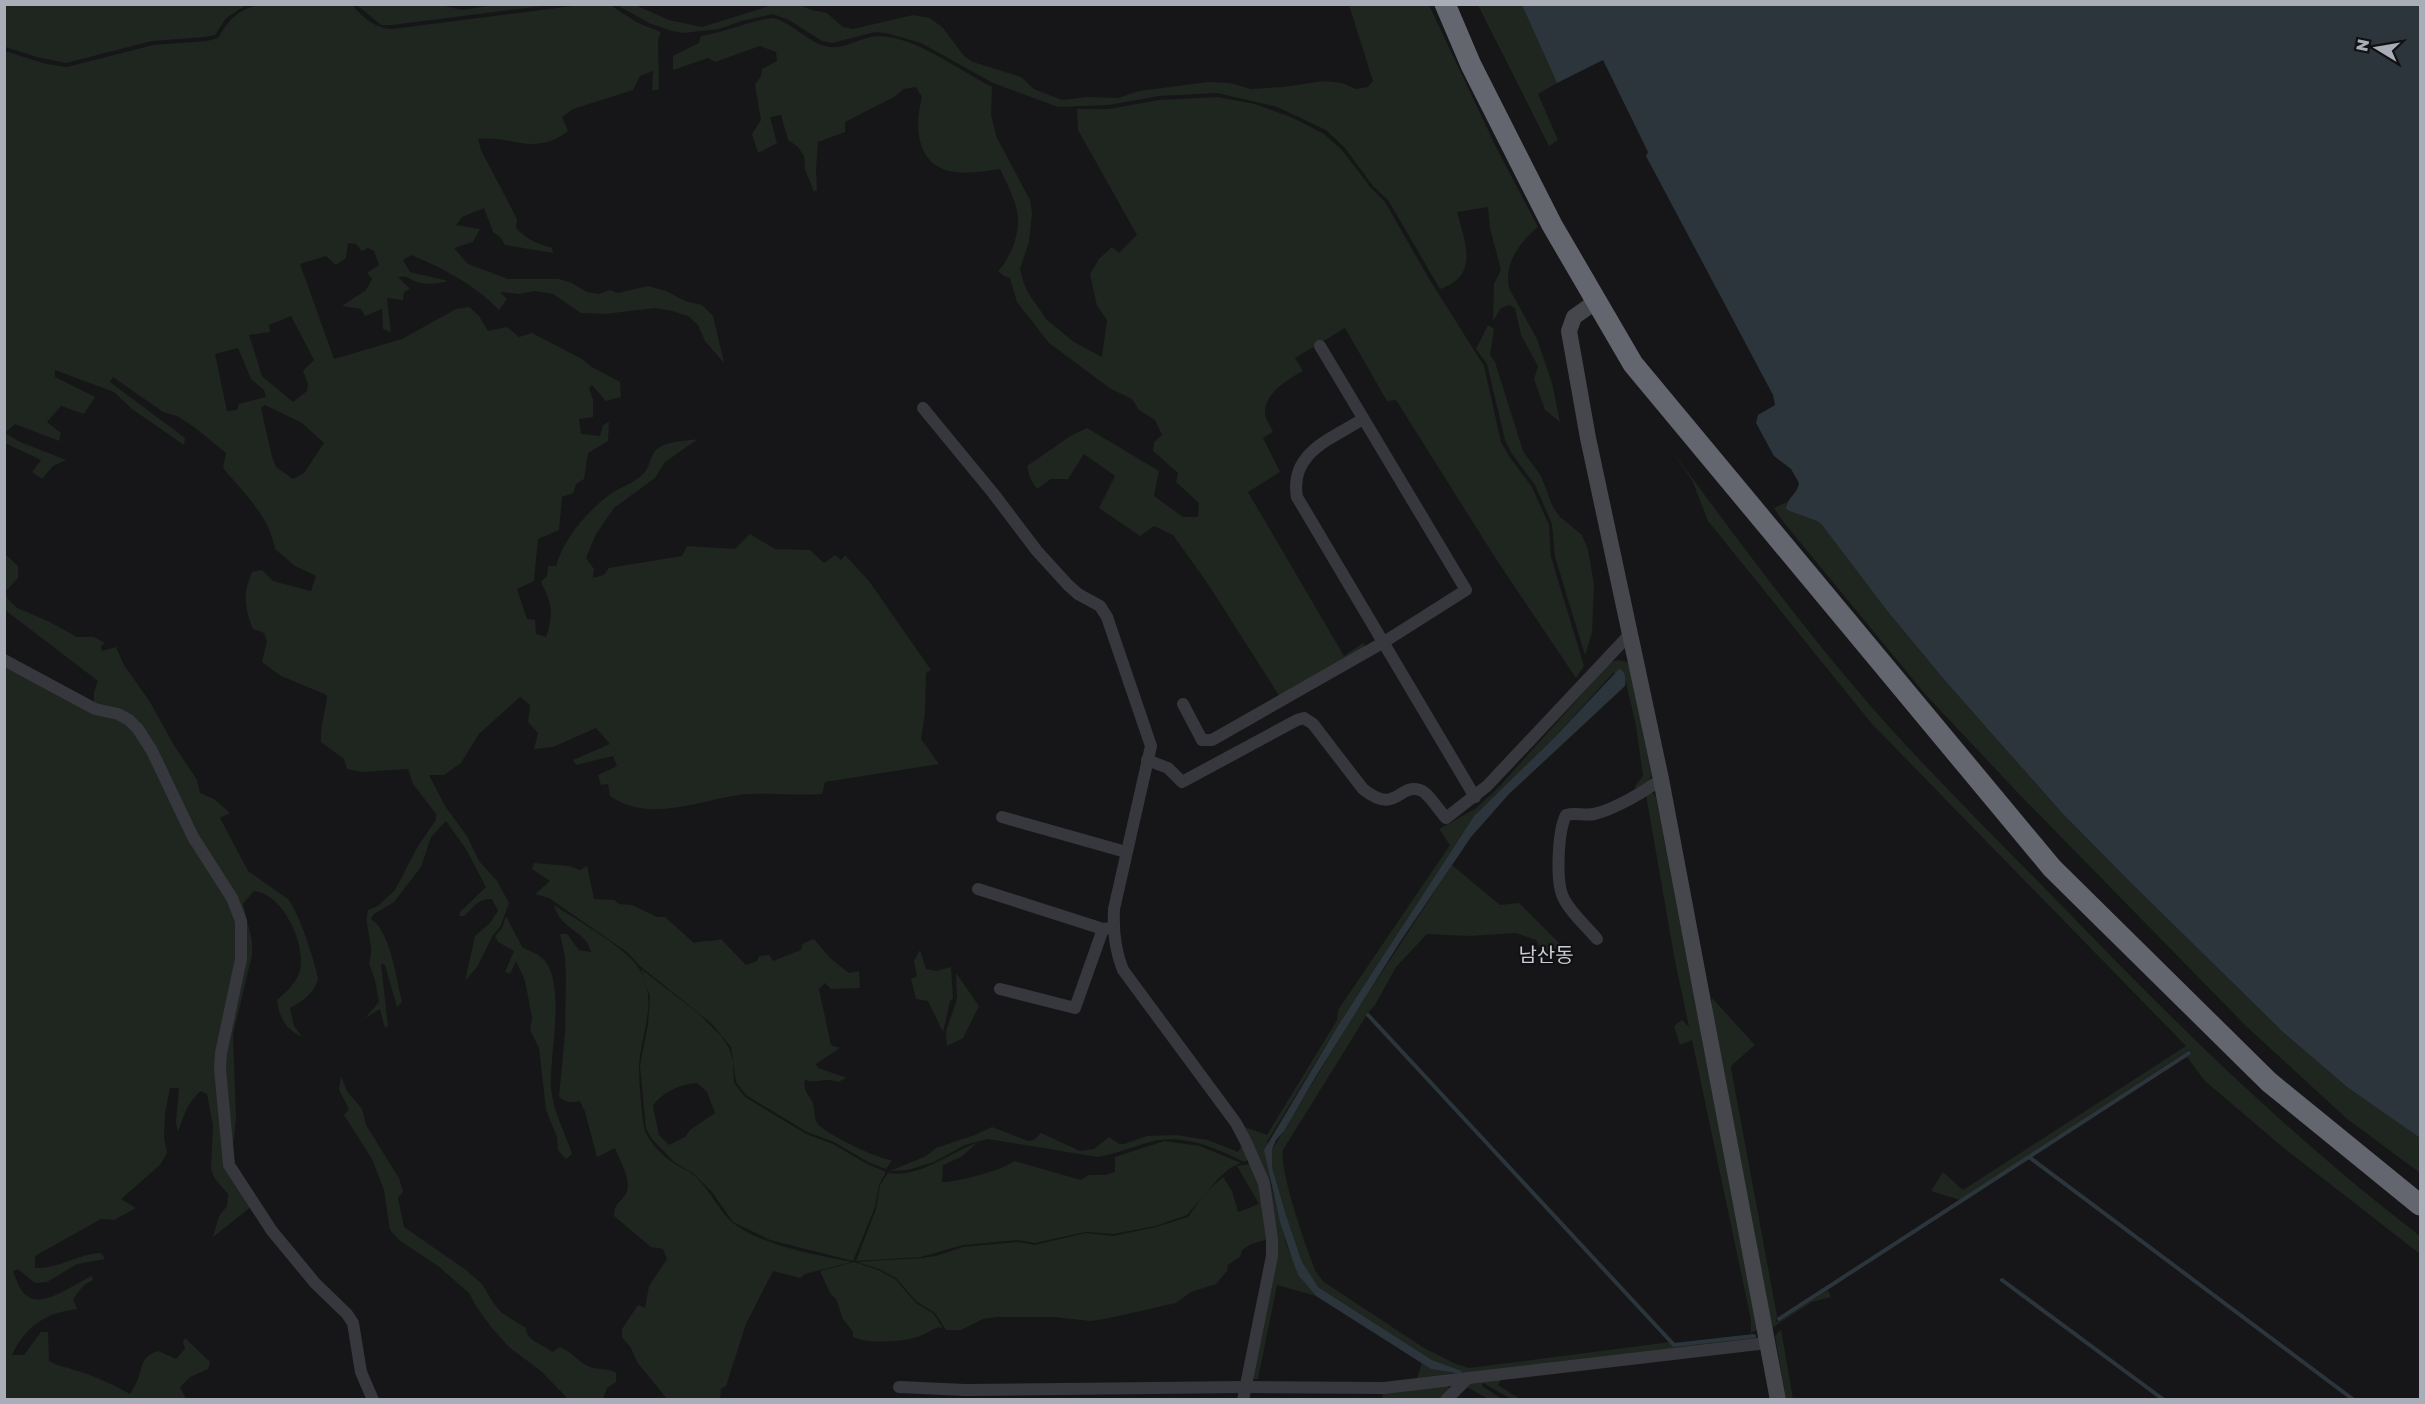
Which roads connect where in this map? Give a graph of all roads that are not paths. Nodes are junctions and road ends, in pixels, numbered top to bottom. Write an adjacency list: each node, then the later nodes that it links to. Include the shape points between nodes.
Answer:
1 (1445, 4): 2 (highway, via 1500,125)
2 (1595, 302): 6 (main road, via 1574,317 1569,331); 19 (highway, via 1633,364 2052,868 2269,1082)
3 (1320, 346): 5 (street)
4 (923, 408): 10 (street, via 1037,551 1068,585 1100,606 1107,616 1151,746)
5 (1362, 419): 7 (street, via 1314,449 1301,462 1295,487 1297,497); 7 (street, via 1466,590)
6 (1629, 635): 11 (main road); 12 (street)
7 (1384, 642): 9 (street, via 1212,740 1202,740); 12 (street)
8 (4, 660): 24 (street, via 95,709 123,717 138,729 193,837 232,898 241,921 242,959 220,1070 229,1165 272,1231 353,1323 361,1372)
9 (1183, 704)
10 (1147, 760): 12 (street, via 1168,768 1182,782 1304,718 1313,724 1363,789 1380,801 1422,791 1446,818); 14 (street)
11 (1661, 779): 17 (street, via 1647,790 1592,814 1566,815 1562,823 1559,863 1564,899); 20 (main road)
12 (1475, 797)
13 (1002, 817): 14 (street)
14 (1126, 852): 16 (street)
15 (978, 889): 16 (street)
16 (1108, 928): 18 (street, via 1075,1008); 23 (street, via 1123,970 1236,1124 1264,1183 1272,1256)
17 (1597, 939)
18 (999, 989)
19 (2421, 1205)
20 (1767, 1343): 21 (street); 26 (main road)
21 (1468, 1378): 23 (street, via 1384,1388); 25 (street)
22 (899, 1387): 23 (street)
23 (1244, 1393)
24 (373, 1400)
25 (1446, 1400)
26 (1778, 1400)

